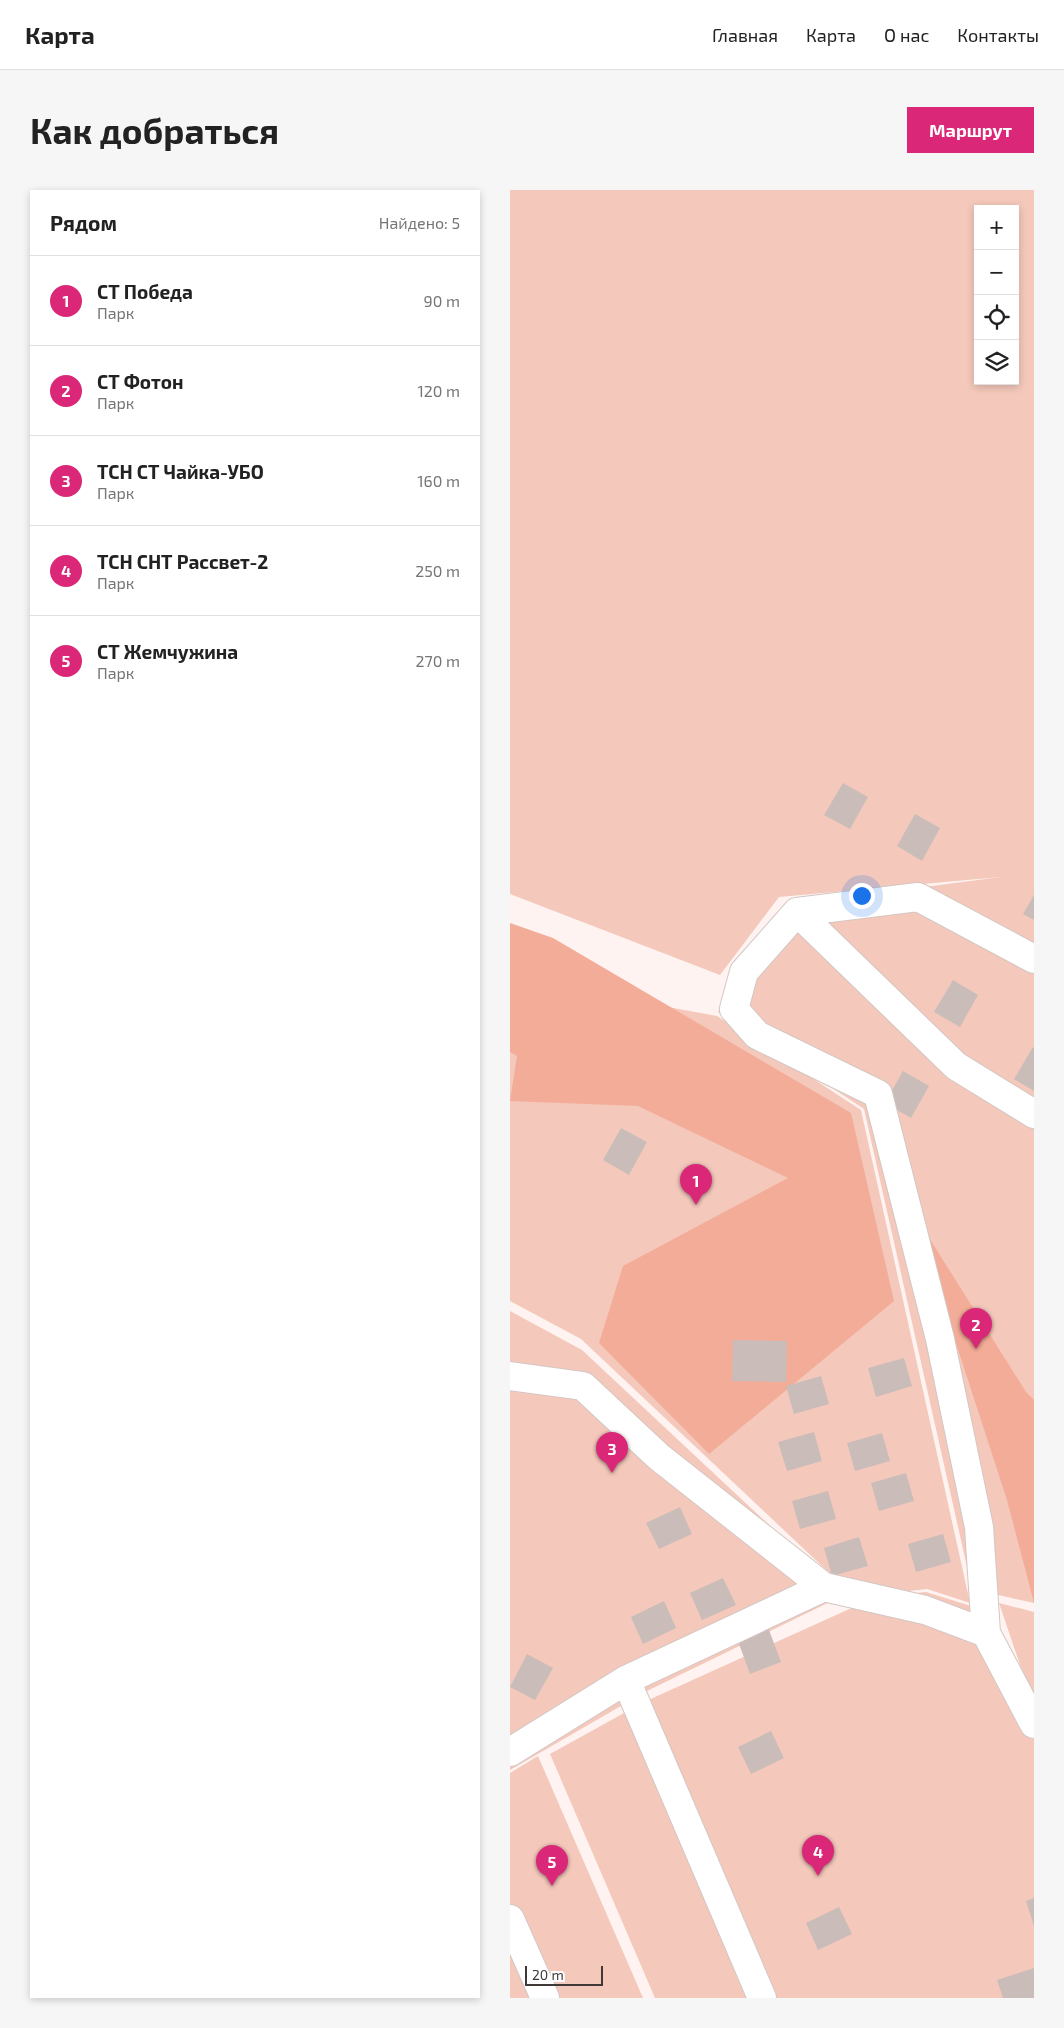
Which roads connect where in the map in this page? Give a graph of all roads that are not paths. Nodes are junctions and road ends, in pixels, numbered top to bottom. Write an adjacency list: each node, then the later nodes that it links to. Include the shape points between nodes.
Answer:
1 (797, 912): 2 (street, via 918,897); 3 (street, via 956,1066); 6 (street, via 744,972 734,1009 757,1035 878,1094 940,1339 979,1526)
2 (1034, 959)
3 (1034, 1114)
4 (510, 1376): 5 (street, via 582,1386 659,1457)
5 (824, 1587): 6 (street, via 925,1610); 7 (street)
6 (986, 1633): 8 (street)
7 (626, 1680): 9 (street); 12 (street)
8 (1034, 1724)
9 (510, 1752)
10 (510, 1919): 11 (street)
11 (545, 1998)
12 (762, 1998)

